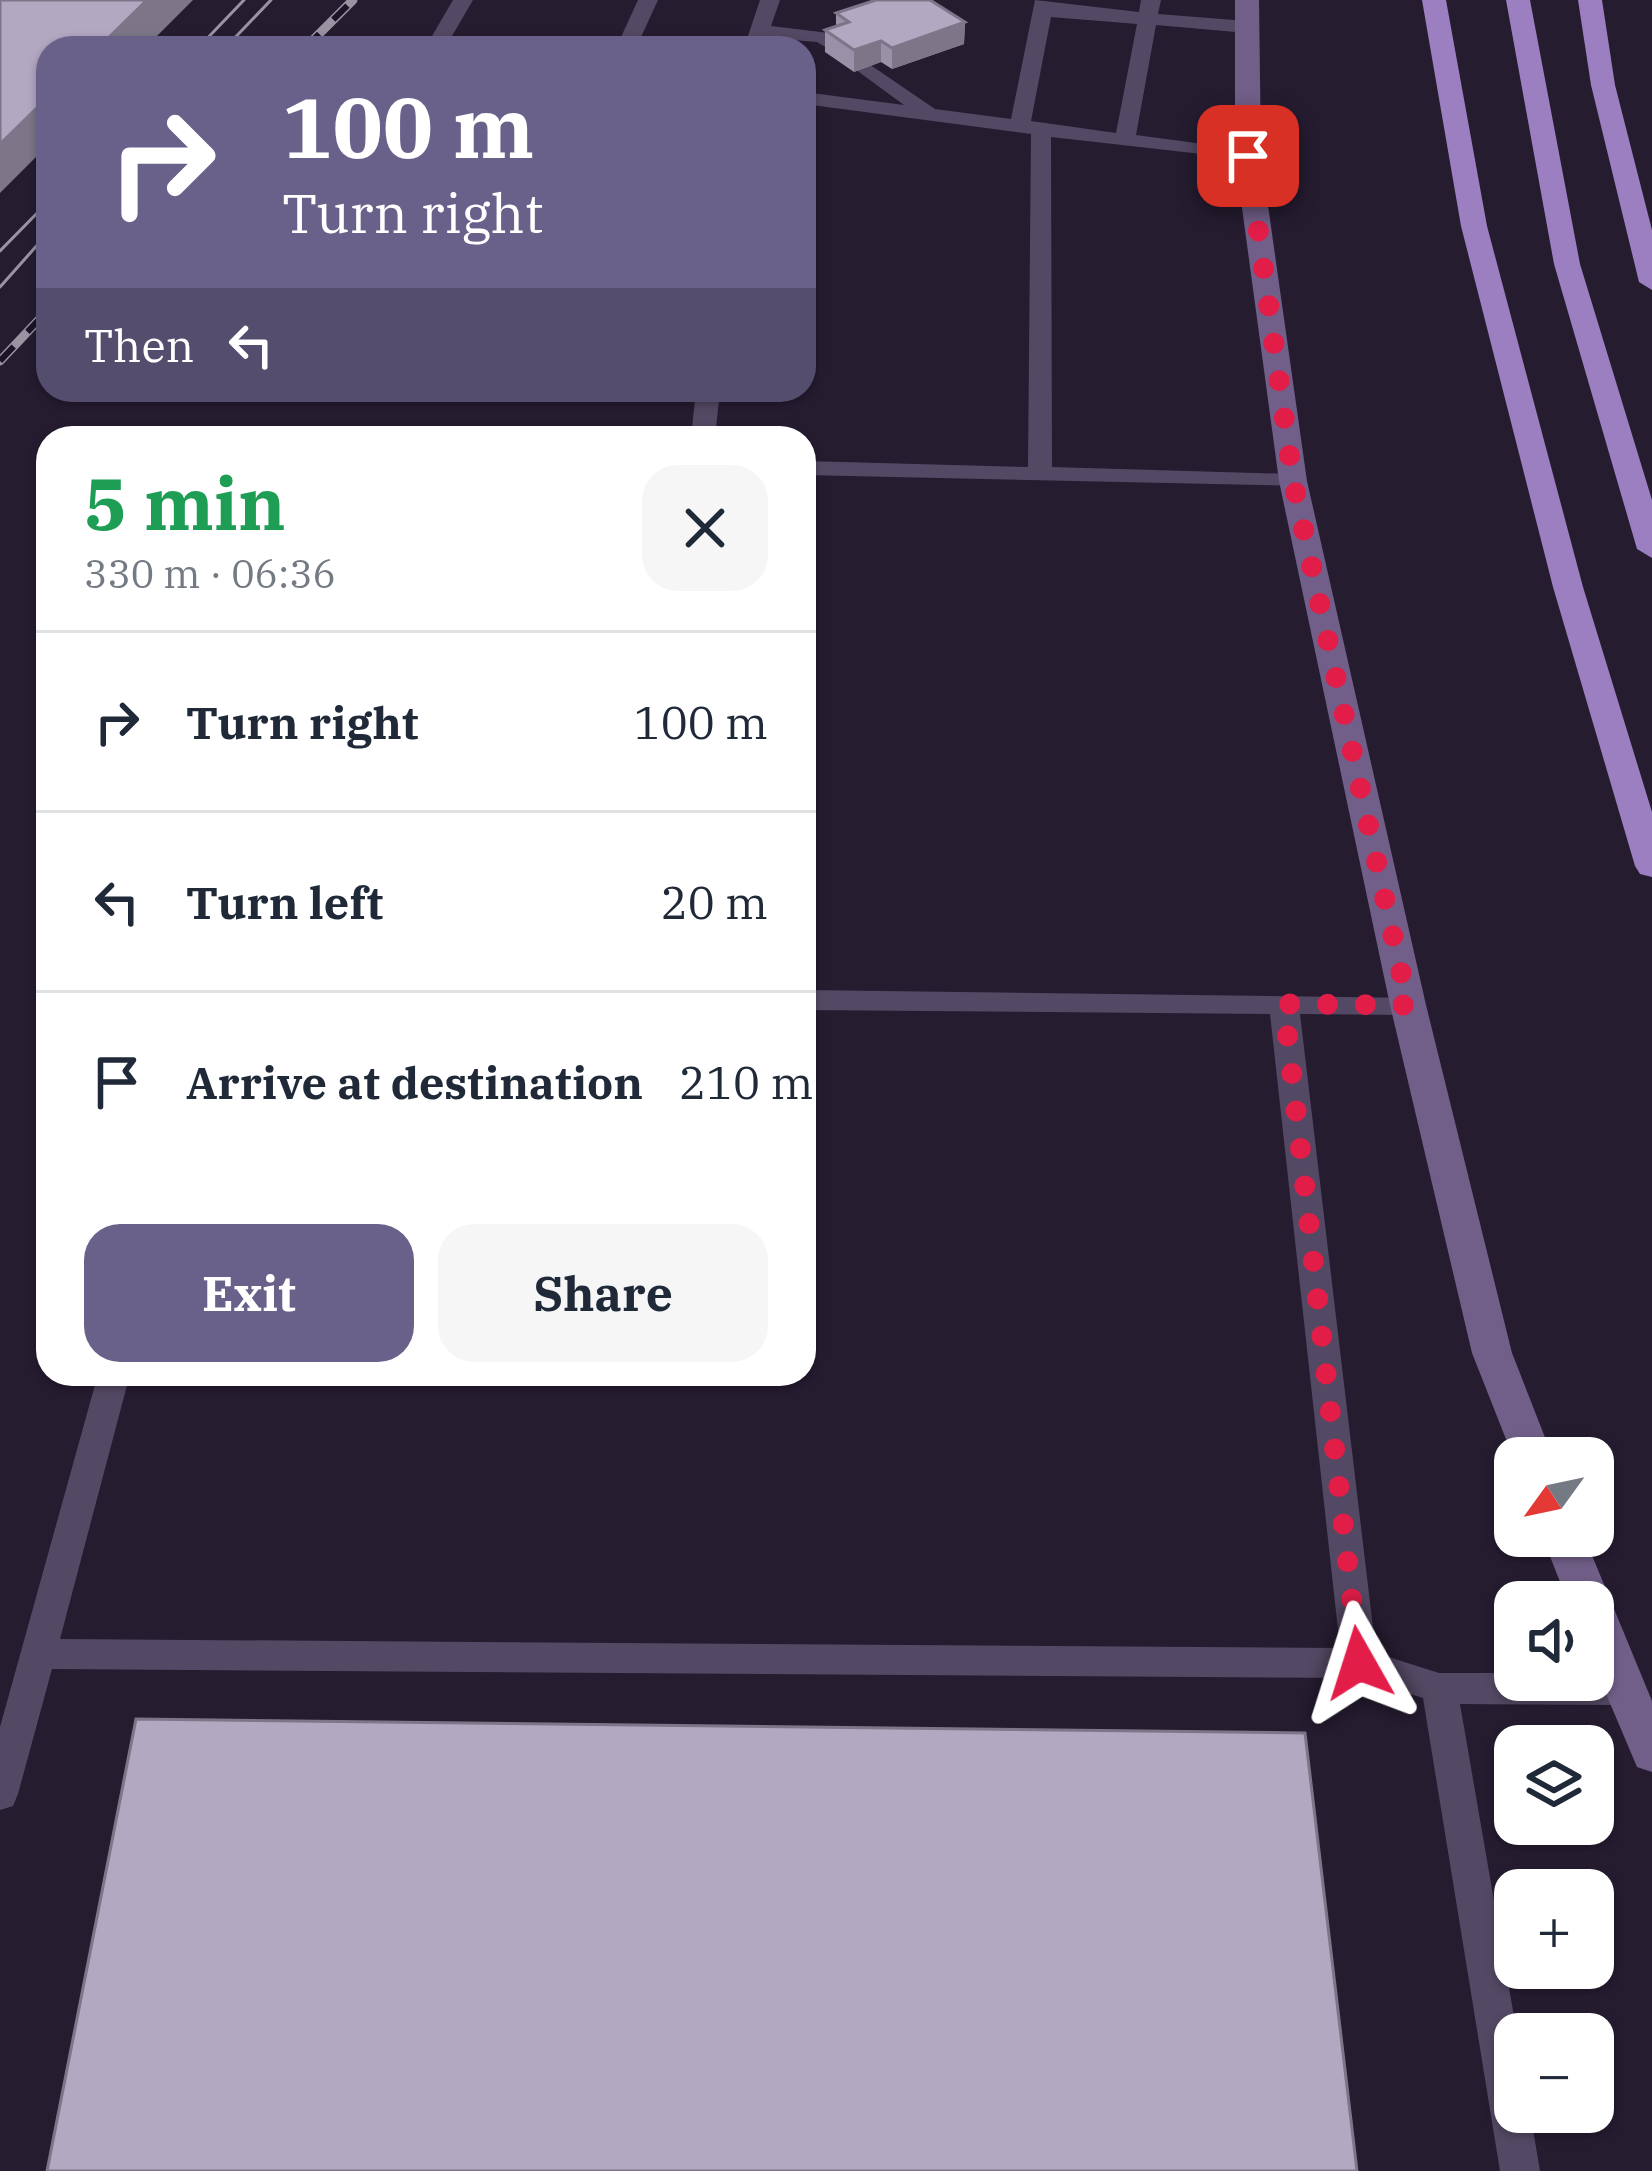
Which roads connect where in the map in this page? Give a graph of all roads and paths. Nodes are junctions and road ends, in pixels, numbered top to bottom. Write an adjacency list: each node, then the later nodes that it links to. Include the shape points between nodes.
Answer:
1 (464, 0): 10 (lane)
2 (648, 0): 11 (lane)
3 (770, 0): 12 (lane)
4 (1434, 0): 26 (highway, via 1474,226 1568,587)
5 (1518, 0): 25 (highway, via 1567,264)
6 (1590, 0): 21 (highway)
7 (1044, 5): 8 (lane); 18 (lane)
8 (1150, 11): 9 (lane); 19 (lane)
9 (1247, 14): 20 (main road)
10 (442, 36)
11 (632, 36)
12 (758, 36)
13 (816, 37): 14 (lane)
14 (837, 47)
15 (866, 68): 17 (lane)
16 (816, 100): 17 (lane)
17 (932, 116): 18 (lane)
18 (1030, 129): 19 (lane); 23 (lane)
19 (1125, 139): 20 (lane)
20 (1248, 156): 24 (main road)
21 (1652, 282)
22 (816, 468): 23 (lane)
23 (1040, 474): 24 (lane)
24 (1293, 481): 29 (main road)
25 (1652, 549)
26 (1652, 866)
27 (816, 1000): 28 (lane)
28 (1284, 1004): 29 (lane); 33 (lane)
29 (1408, 1005): 31 (main road, via 1492,1353)
30 (111, 1386): 32 (lane)
31 (1525, 1437)
32 (38, 1654): 33 (lane); 38 (lane)
33 (1359, 1663): 35 (lane)
34 (1614, 1667): 36 (main road)
35 (1439, 1688): 36 (lane); 39 (lane)
36 (1623, 1690): 37 (main road)
37 (1652, 1753)
38 (0, 1794)
39 (1520, 2171)

